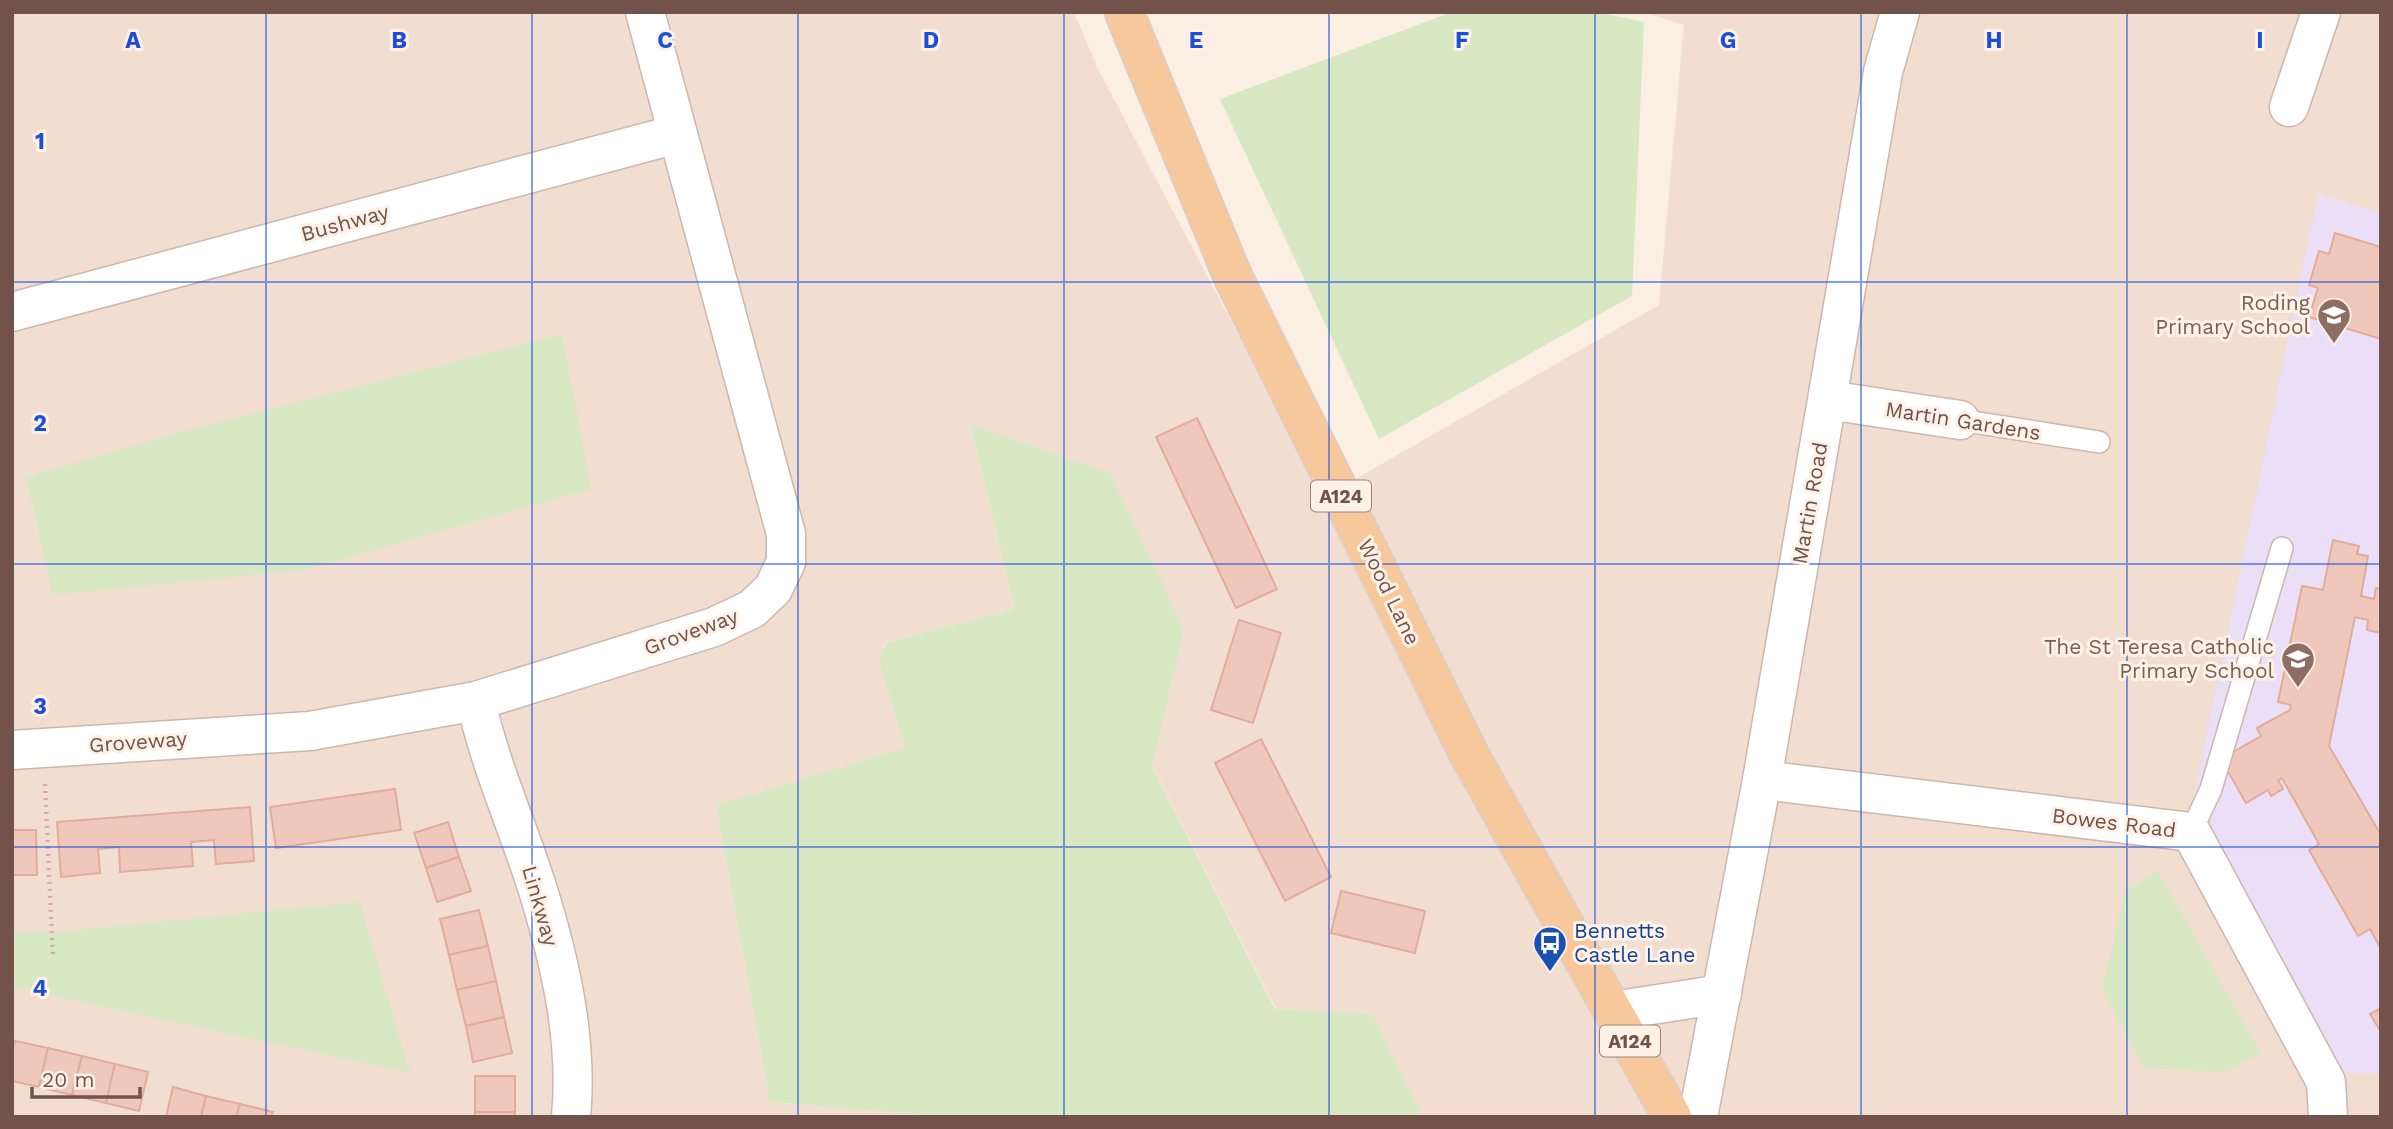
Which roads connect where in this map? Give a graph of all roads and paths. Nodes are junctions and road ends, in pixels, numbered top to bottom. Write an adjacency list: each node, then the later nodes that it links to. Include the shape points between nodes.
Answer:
1 (645, 12): 6 (street, Groveway)
2 (1124, 12): 18 (main road, Wood Lane / A124, via 1239,289 1469,754)
3 (1900, 12): 8 (street, Martin Road, via 1883,72)
4 (2321, 12): 5 (street)
5 (2289, 107)
6 (677, 134): 7 (street, Bushway); 12 (street, Groveway, via 786,534 786,562 773,589 752,609 714,626)
7 (12, 312)
8 (1828, 400): 9 (street, Martin Gardens); 14 (street, Martin Road)
9 (1960, 420): 10 (lane, Martin Gardens)
10 (2099, 442)
11 (2282, 548): 15 (lane, via 2211,789)
12 (476, 701): 13 (street, Groveway, via 310,731); 19 (street, Linkway, via 484,740 541,901 567,1007 574,1085)
13 (28, 749): 16 (path)
14 (1762, 780): 15 (street, Bowes Road); 17 (street, Martin Road)
15 (2191, 832): 22 (street, Bowes Road, via 2326,1082)
16 (53, 958)
17 (1722, 993): 18 (street); 21 (street, Martin Road)
18 (1613, 1011): 20 (main road, Wood Lane / A124)
19 (571, 1117)
20 (1672, 1117)
21 (1698, 1117)
22 (2328, 1117)

